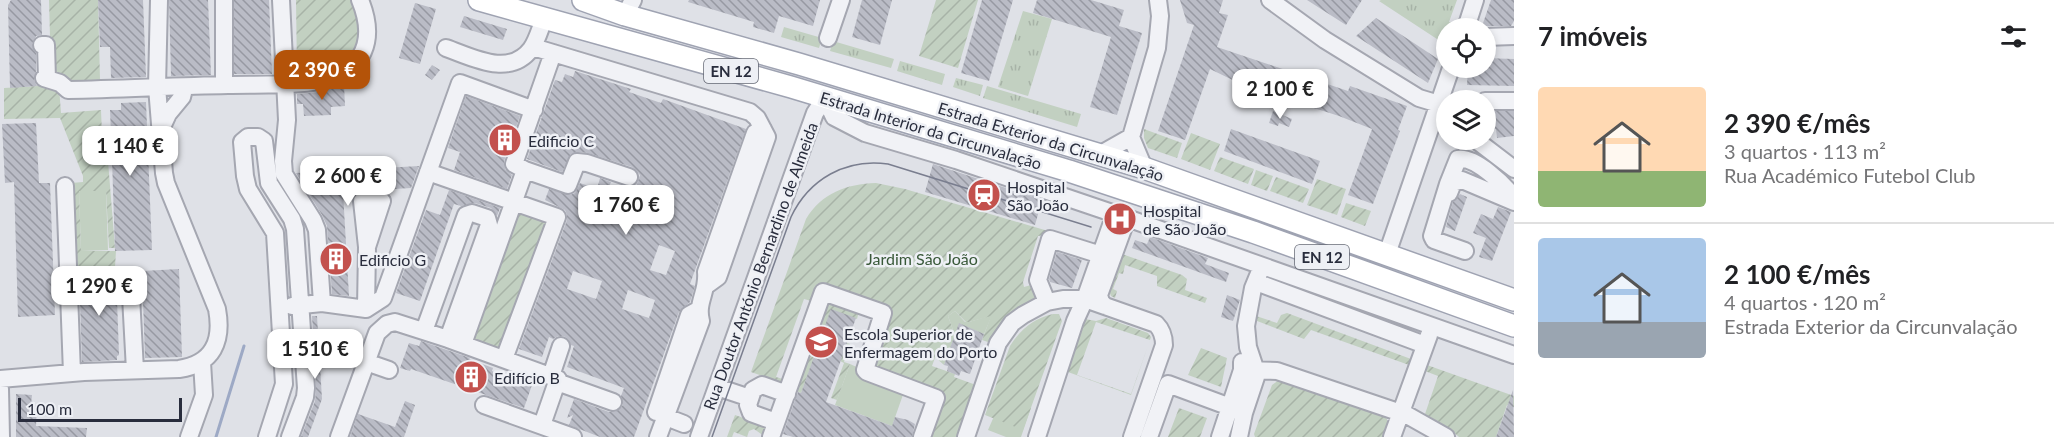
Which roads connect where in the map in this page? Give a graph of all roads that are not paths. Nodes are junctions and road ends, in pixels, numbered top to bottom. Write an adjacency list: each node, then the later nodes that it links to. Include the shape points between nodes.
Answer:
1 (159, 0): 28 (street)
2 (224, 0): 27 (street)
3 (281, 0): 26 (street)
4 (360, 0): 26 (street, via 368,30 366,46 358,61 329,80)
5 (479, 0): 14 (main road, Estrada Interior da Circunvalação / EN 12)
6 (583, 0): 12 (main road, Estrada Exterior da Circunvalação / EN 12)
7 (841, 0): 18 (street)
8 (1146, 0): 11 (street)
9 (1270, 0): 33 (street, via 1325,40 1419,98)
10 (1475, 0): 13 (street)
11 (1159, 8): 38 (street, via 1157,48)
12 (625, 9): 15 (main road, via 617,24); 20 (main road, via 622,30); 34 (main road, Estrada Exterior da Circunvalação / EN 12)
13 (1469, 18)
14 (544, 19): 15 (main road, Estrada Interior da Circunvalação / EN 12); 21 (street)
15 (602, 35): 20 (main road, Estrada Interior da Circunvalação / EN 12)
16 (1496, 36): 17 (street)
17 (1514, 36)
18 (828, 38)
19 (42, 45): 28 (street, via 46,45 45,79 68,90)
20 (637, 45): 30 (main road, Estrada Interior da Circunvalação / EN 12)
21 (533, 47): 23 (street); 24 (street, via 523,58 510,63 494,64)
22 (446, 48): 24 (street)
23 (554, 53): 35 (street); 87 (street, via 750,112 763,129 755,134 739,197 706,272 707,285 698,310 701,321)
24 (469, 56): 25 (street)
25 (461, 79): 35 (street, via 496,87 498,97); 44 (street)
26 (284, 84): 27 (street); 60 (street, via 284,174 317,230)
27 (224, 85): 29 (street)
28 (157, 87): 29 (street); 37 (street)
29 (180, 94): 37 (street)
30 (825, 98): 34 (main road, via 841,89 851,89 912,107); 49 (street, via 834,117 866,133); 66 (main road, Estrada Interior da Circunvalação / EN 12, via 1069,171); 81 (street, Rua Doutor António Bernardino de Almeida, via 815,113)
31 (1496, 101): 32 (street)
32 (1514, 101)
33 (1436, 103)
34 (933, 105): 40 (main road, Estrada Exterior da Circunvalação / EN 12)
35 (534, 110): 43 (street, via 514,164)
36 (1436, 127): 52 (street)
37 (161, 129): 73 (street, via 166,183 220,324 218,339)
38 (1131, 136): 40 (street); 41 (street)
39 (1489, 150): 42 (street)
40 (1101, 154): 41 (main road, Estrada Exterior da Circunvalação / EN 12)
41 (1144, 168): 52 (main road, Estrada Exterior da Circunvalação / EN 12)
42 (1514, 169)
43 (525, 170): 45 (street, via 568,185 577,162); 48 (street)
44 (429, 172): 48 (street); 64 (street, via 383,298)
45 (629, 177)
46 (65, 186): 78 (street)
47 (1514, 200): 51 (street, via 1510,191 1474,162 1458,159 1433,228 1434,240)
48 (513, 202): 68 (street); 72 (street, via 556,217)
49 (1121, 216): 53 (street); 54 (street); 62 (street, via 1099,295)
50 (368, 247): 64 (street)
51 (1465, 251)
52 (1387, 254): 58 (main road, Estrada Exterior da Circunvalação / EN 12)
53 (1101, 255): 57 (street); 59 (street, via 1050,238 1038,280)
54 (1262, 265): 56 (street); 65 (street)
55 (130, 278): 75 (street)
56 (1255, 285): 70 (street); 77 (street, via 1246,326)
57 (1085, 299): 59 (street); 62 (street); 108 (street)
58 (1514, 300)
59 (1047, 302): 107 (street, via 1012,323 998,343)
60 (322, 303): 61 (street); 64 (street)
61 (301, 306): 63 (street); 63 (street, via 295,229 268,183 264,141 248,137 242,142 245,176 248,189 275,233); 99 (street, via 306,388)
62 (1105, 306): 109 (street, via 1155,324 1164,337)
63 (279, 307): 98 (street, via 284,384)
64 (366, 309)
65 (1432, 326): 70 (street); 71 (street)
66 (1514, 326)
67 (424, 331): 68 (street); 68 (street, via 466,215 472,213 487,218 489,225); 74 (street, via 395,322 387,324 376,333)
68 (456, 341): 72 (street)
69 (561, 346): 80 (street)
70 (1423, 350): 89 (street, via 1410,372)
71 (1514, 355)
72 (504, 359): 80 (street)
73 (202, 362): 75 (street, via 179,369); 91 (street, via 203,387 193,412)
74 (366, 362): 76 (street); 90 (street)
75 (135, 370): 78 (street)
76 (389, 370)
77 (1249, 371): 88 (street, via 1256,378); 89 (street, via 1277,370)
78 (72, 373): 79 (street)
79 (0, 379)
80 (554, 379): 85 (street); 93 (street)
81 (717, 387): 84 (street); 105 (street, Rua Doutor António Bernardino de Almeida)
82 (0, 389): 95 (street)
83 (787, 394): 84 (street, via 762,385 753,390); 94 (street); 106 (street, via 823,292 883,313 866,370 936,398)
84 (750, 398): 94 (street, via 751,413)
85 (613, 402)
86 (484, 405): 93 (street)
87 (665, 410): 92 (street); 103 (street); 104 (street)
88 (1237, 410): 110 (street, via 1168,384); 111 (street); 112 (street); 113 (street)
89 (1400, 413): 114 (street); 115 (street)
90 (345, 417): 100 (street, via 336,419); 101 (street)
91 (194, 420): 96 (street, via 184,423); 97 (street)
92 (684, 424)
93 (542, 425): 102 (street)
94 (774, 430)
95 (1, 437)
96 (180, 437)
97 (189, 437)
98 (267, 437)
99 (291, 437)
100 (332, 437)
101 (339, 437)
102 (573, 437)
103 (647, 437)
104 (658, 437)
105 (699, 437)
106 (922, 437)
107 (966, 437)
108 (1037, 437)
109 (1132, 437)
110 (1149, 437)
111 (1220, 437)
112 (1232, 437)
113 (1239, 437)
114 (1392, 437)
115 (1446, 437)

